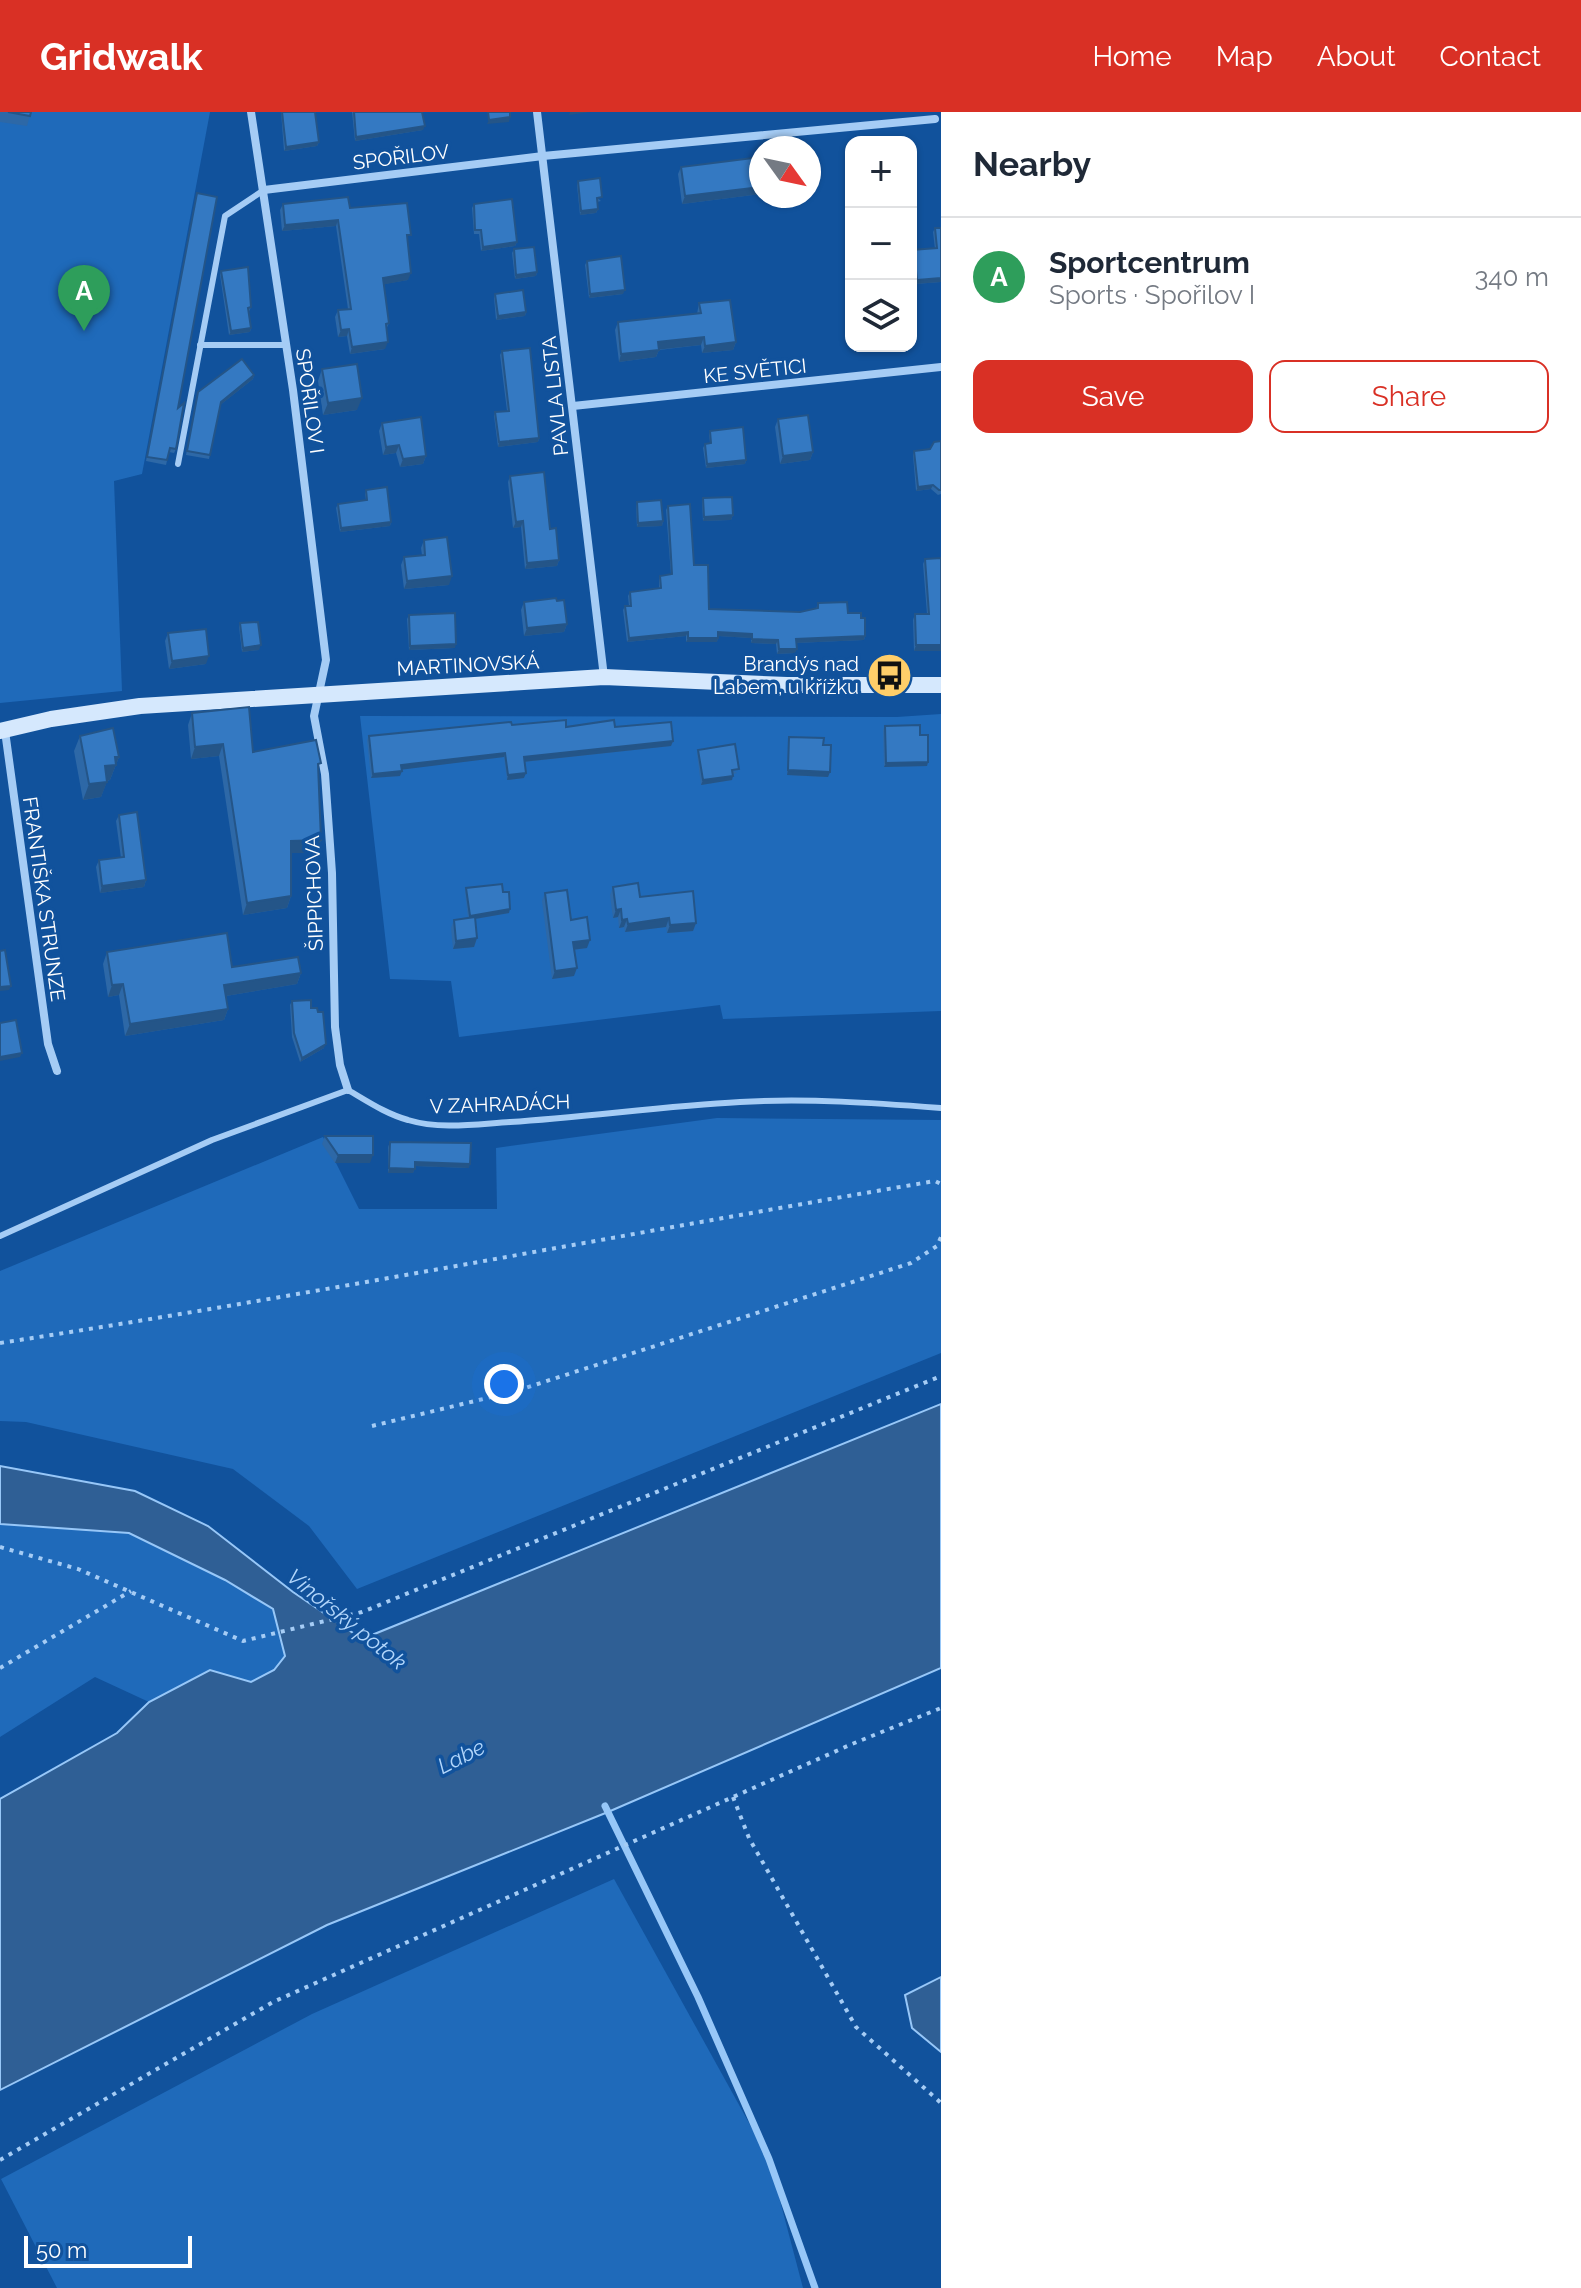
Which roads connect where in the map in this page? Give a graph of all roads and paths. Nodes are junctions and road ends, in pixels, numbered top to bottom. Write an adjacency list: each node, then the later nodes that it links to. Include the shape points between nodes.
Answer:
1 (251, 112): 5 (street, SPOŘILOV I)
2 (537, 112): 4 (street, PAVLA LISTA)
3 (935, 119): 4 (street, SPOŘILOV)
4 (543, 156): 5 (street, SPOŘILOV); 9 (street, PAVLA LISTA)
5 (264, 190): 6 (lane, via 225,216); 7 (street, SPOŘILOV I)
6 (200, 345): 7 (lane); 10 (lane)
7 (286, 345): 13 (street, SPOŘILOV I, via 326,660)
8 (941, 367): 9 (street, KE SVĚTICI)
9 (573, 406): 11 (street, PAVLA LISTA)
10 (178, 464)
11 (604, 677): 12 (street, MARTINOVSKÁ); 13 (street, MARTINOVSKÁ)
12 (941, 685)
13 (317, 694): 14 (street, MARTINOVSKÁ, via 97,711); 16 (street, ŠIPPICHOVA, via 314,716 325,774 332,873 335,1027)
14 (3, 730): 15 (street, FRANTIŠKA STRUNZE, via 48,1044)
15 (57, 1071)
16 (348, 1090): 17 (lane, V ZAHRADÁCH, via 410,1121 442,1126 745,1101); 19 (lane, via 212,1140)
17 (941, 1108)
18 (941, 1184): 21 (path, via 905,1186 192,1314)
19 (0, 1236)
20 (941, 1237): 23 (path, via 937,1246 911,1263 516,1391)
21 (0, 1343)
22 (941, 1376): 25 (path, via 362,1612 243,1641)
23 (372, 1426)
24 (0, 1547): 25 (path)
25 (131, 1591): 26 (path)
26 (0, 1668)
27 (941, 1708): 28 (path)
28 (733, 1797): 29 (path, via 749,1838 856,2027); 30 (path, via 273,2002)
29 (941, 2103)
30 (0, 2160)

